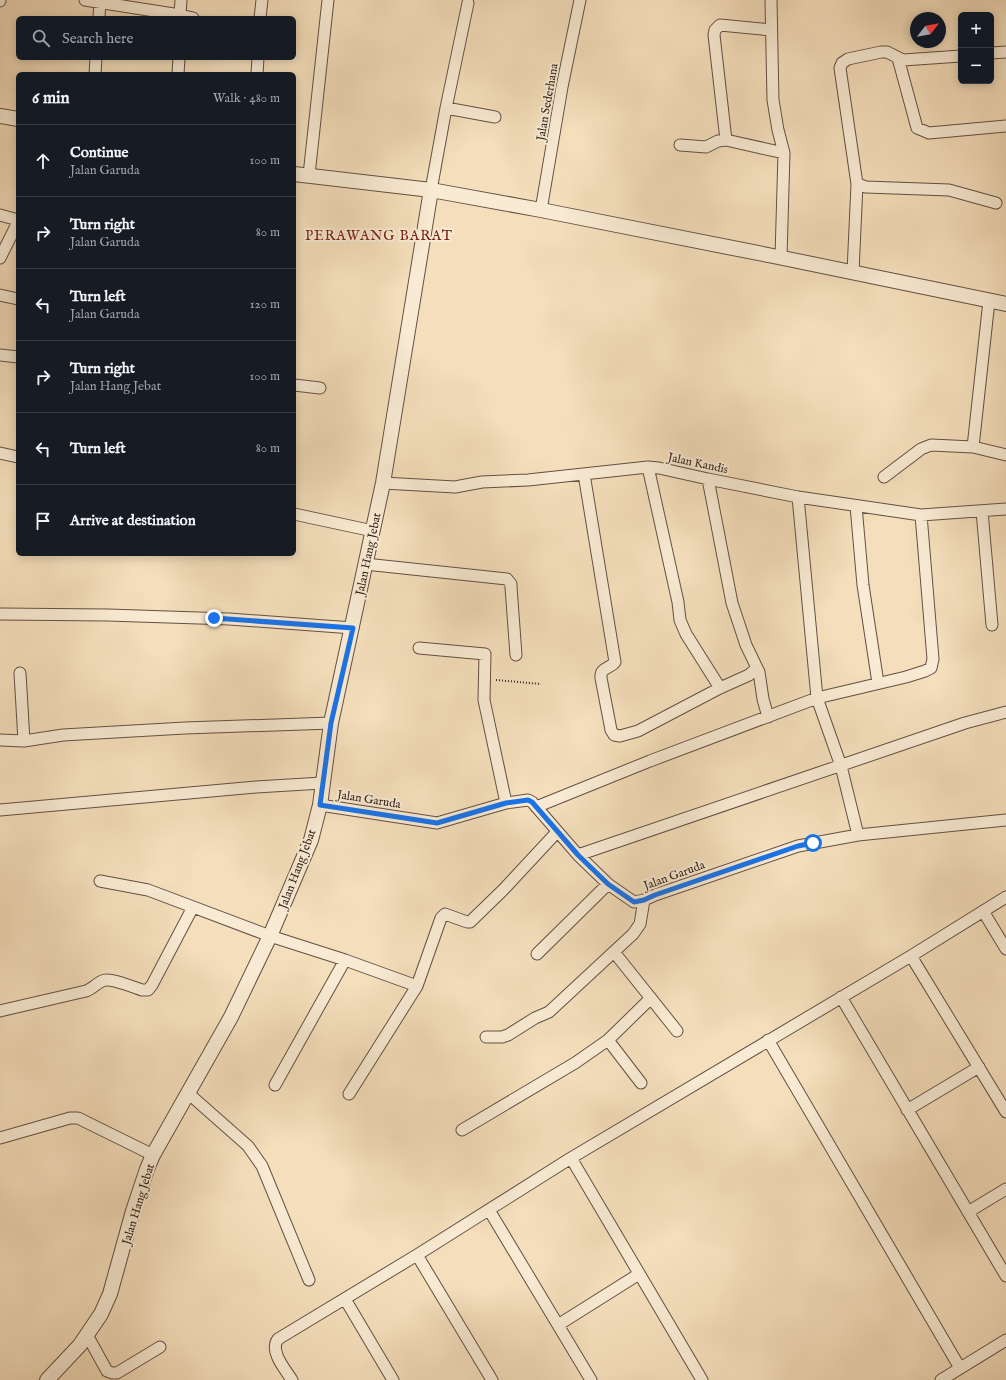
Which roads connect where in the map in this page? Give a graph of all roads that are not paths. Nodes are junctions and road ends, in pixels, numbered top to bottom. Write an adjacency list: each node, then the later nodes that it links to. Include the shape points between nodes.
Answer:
1 (85, 0): 7 (street)
2 (181, 0): 10 (street)
3 (262, 0): 11 (street)
4 (328, 0): 32 (street)
5 (580, 0): 36 (street, Jalan Sederhana)
6 (771, 0): 12 (street)
7 (100, 1): 9 (street); 10 (street)
8 (468, 3): 23 (street)
9 (98, 16)
10 (180, 16)
11 (260, 16)
12 (771, 30): 28 (street, via 720,25 715,30); 30 (street, via 773,100)
13 (1006, 52): 14 (street)
14 (994, 53)
15 (958, 56): 16 (street, via 903,60)
16 (898, 58): 27 (street, via 917,128 929,133); 33 (street, via 882,52 848,58 840,68)
17 (96, 60): 20 (street)
18 (179, 60): 21 (street)
19 (258, 60): 22 (street)
20 (94, 72)
21 (178, 72)
22 (257, 72)
23 (446, 108): 25 (street); 34 (street)
24 (0, 116): 26 (street)
25 (495, 116)
26 (16, 119)
27 (1006, 126)
28 (726, 140): 29 (street, via 706,147); 30 (street)
29 (680, 145)
30 (784, 153): 40 (street)
31 (296, 174): 32 (street)
32 (309, 175): 34 (street)
33 (857, 184): 35 (street, via 866,187 949,190); 42 (street)
34 (431, 190): 36 (street); 59 (street, Jalan Hang Jebat)
35 (996, 203)
36 (541, 210): 40 (street)
37 (0, 215): 38 (street)
38 (16, 220)
39 (16, 225): 41 (street)
40 (781, 257): 42 (street)
41 (0, 258)
42 (853, 272): 45 (street)
43 (0, 295): 44 (street)
44 (16, 299)
45 (989, 301): 46 (street); 51 (street)
46 (1006, 304)
47 (0, 355): 48 (street)
48 (16, 358)
49 (296, 385): 50 (street)
50 (320, 388)
51 (974, 447): 53 (street); 57 (street, via 931,445 921,449)
52 (0, 453): 54 (street)
53 (1006, 455)
54 (16, 457)
55 (648, 467): 56 (street, Jalan Kandis); 58 (street, Jalan Kandis); 76 (street, via 680,620)
56 (584, 474): 59 (street, Jalan Kandis, via 482,482 455,487); 76 (street, via 615,662 601,673 611,730 620,736 638,731)
57 (884, 477)
58 (708, 479): 60 (street, Jalan Kandis); 73 (street, via 732,603 746,645)
59 (383, 483): 66 (street, Jalan Hang Jebat)
60 (798, 497): 61 (street, Jalan Kandis); 77 (street)
61 (856, 506): 65 (street, Jalan Kandis); 75 (street, via 866,607)
62 (1006, 509): 63 (street, Jalan Kandis)
63 (982, 512): 65 (street, Jalan Kandis); 69 (street)
64 (296, 514): 66 (street)
65 (920, 515): 75 (street, via 933,659 931,668)
66 (372, 531): 67 (street, Jalan Hang Jebat)
67 (365, 564): 70 (street, Jalan Hang Jebat); 72 (street, via 507,579 511,584)
68 (0, 614): 70 (street, via 229,618)
69 (992, 625)
70 (353, 628): 80 (street, Jalan Hang Jebat)
71 (419, 648): 85 (street, via 485,654 484,700)
72 (516, 655)
73 (757, 668): 76 (street); 79 (street)
74 (20, 673): 82 (street)
75 (878, 683): 77 (street)
76 (720, 688)
77 (817, 698): 79 (street); 83 (street)
78 (1006, 712): 83 (street, via 965,723)
79 (768, 717): 87 (street)
80 (331, 723): 82 (street, via 78,734); 84 (street, Jalan Hang Jebat)
81 (0, 740): 82 (street)
82 (24, 741)
83 (841, 766): 91 (street); 92 (street)
84 (322, 783): 86 (street, Jalan Hang Jebat); 88 (street)
85 (506, 803): 86 (street, Jalan Garuda, via 437,823); 87 (street, Jalan Garuda, via 528,800)
86 (320, 805): 99 (street, Jalan Hang Jebat, via 311,840)
87 (536, 807): 90 (street, Jalan Garuda)
88 (0, 810)
89 (1006, 820): 91 (street, Jalan Garuda)
90 (557, 832): 92 (street, Jalan Garuda); 105 (street, via 470,922 446,914 441,918)
91 (858, 835): 96 (street, Jalan Garuda, via 798,846)
92 (578, 855): 94 (street, Jalan Garuda)
93 (100, 881): 97 (street, via 148,890)
94 (608, 884): 96 (street, Jalan Garuda, via 634,902); 102 (street)
95 (1006, 897): 98 (street)
96 (644, 900): 101 (street, via 640,924)
97 (193, 907): 99 (street); 108 (street, via 148,990 108,979 86,991)
98 (983, 911): 100 (street); 103 (street)
99 (270, 936): 104 (street); 116 (street, Jalan Hang Jebat, via 231,1017)
100 (1006, 949)
101 (614, 952): 107 (street); 110 (street, via 549,1012 508,1035)
102 (537, 954)
103 (911, 956): 106 (street); 113 (street)
104 (345, 960): 105 (street); 115 (street)
105 (417, 986): 117 (street)
106 (840, 997): 112 (street); 118 (street)
107 (650, 998): 109 (street); 111 (street)
108 (0, 1011)
109 (677, 1031)
110 (486, 1037)
111 (608, 1040): 114 (street); 120 (street, via 575,1063)
112 (768, 1040): 123 (street); 136 (street)
113 (979, 1067): 118 (street); 119 (street)
114 (641, 1083)
115 (275, 1085)
116 (188, 1093): 122 (street, Jalan Hang Jebat); 130 (street, via 248,1146 262,1166)
117 (350, 1094)
118 (907, 1110): 126 (street)
119 (1006, 1112)
120 (462, 1130)
121 (0, 1138): 122 (street, via 78,1118)
122 (153, 1155): 133 (street, Jalan Hang Jebat, via 133,1211 110,1294)
123 (571, 1158): 125 (street); 128 (street)
124 (1006, 1189): 126 (street)
125 (489, 1210): 127 (street); 132 (street)
126 (968, 1212): 129 (street)
127 (417, 1255): 131 (street); 140 (street)
128 (639, 1274): 132 (street); 142 (street)
129 (1006, 1276)
130 (309, 1280)
131 (345, 1299): 138 (street, via 276,1342 276,1354); 139 (street)
132 (558, 1324): 141 (street)
133 (87, 1335): 135 (street, via 107,1371 112,1373 117,1373); 137 (street, Jalan Hang Jebat)
134 (1006, 1340): 136 (street)
135 (160, 1348)
136 (955, 1374): 143 (street)
137 (47, 1380)
138 (292, 1380)
139 (393, 1380)
140 (492, 1380)
141 (591, 1380)
142 (702, 1380)
143 (941, 1380)

